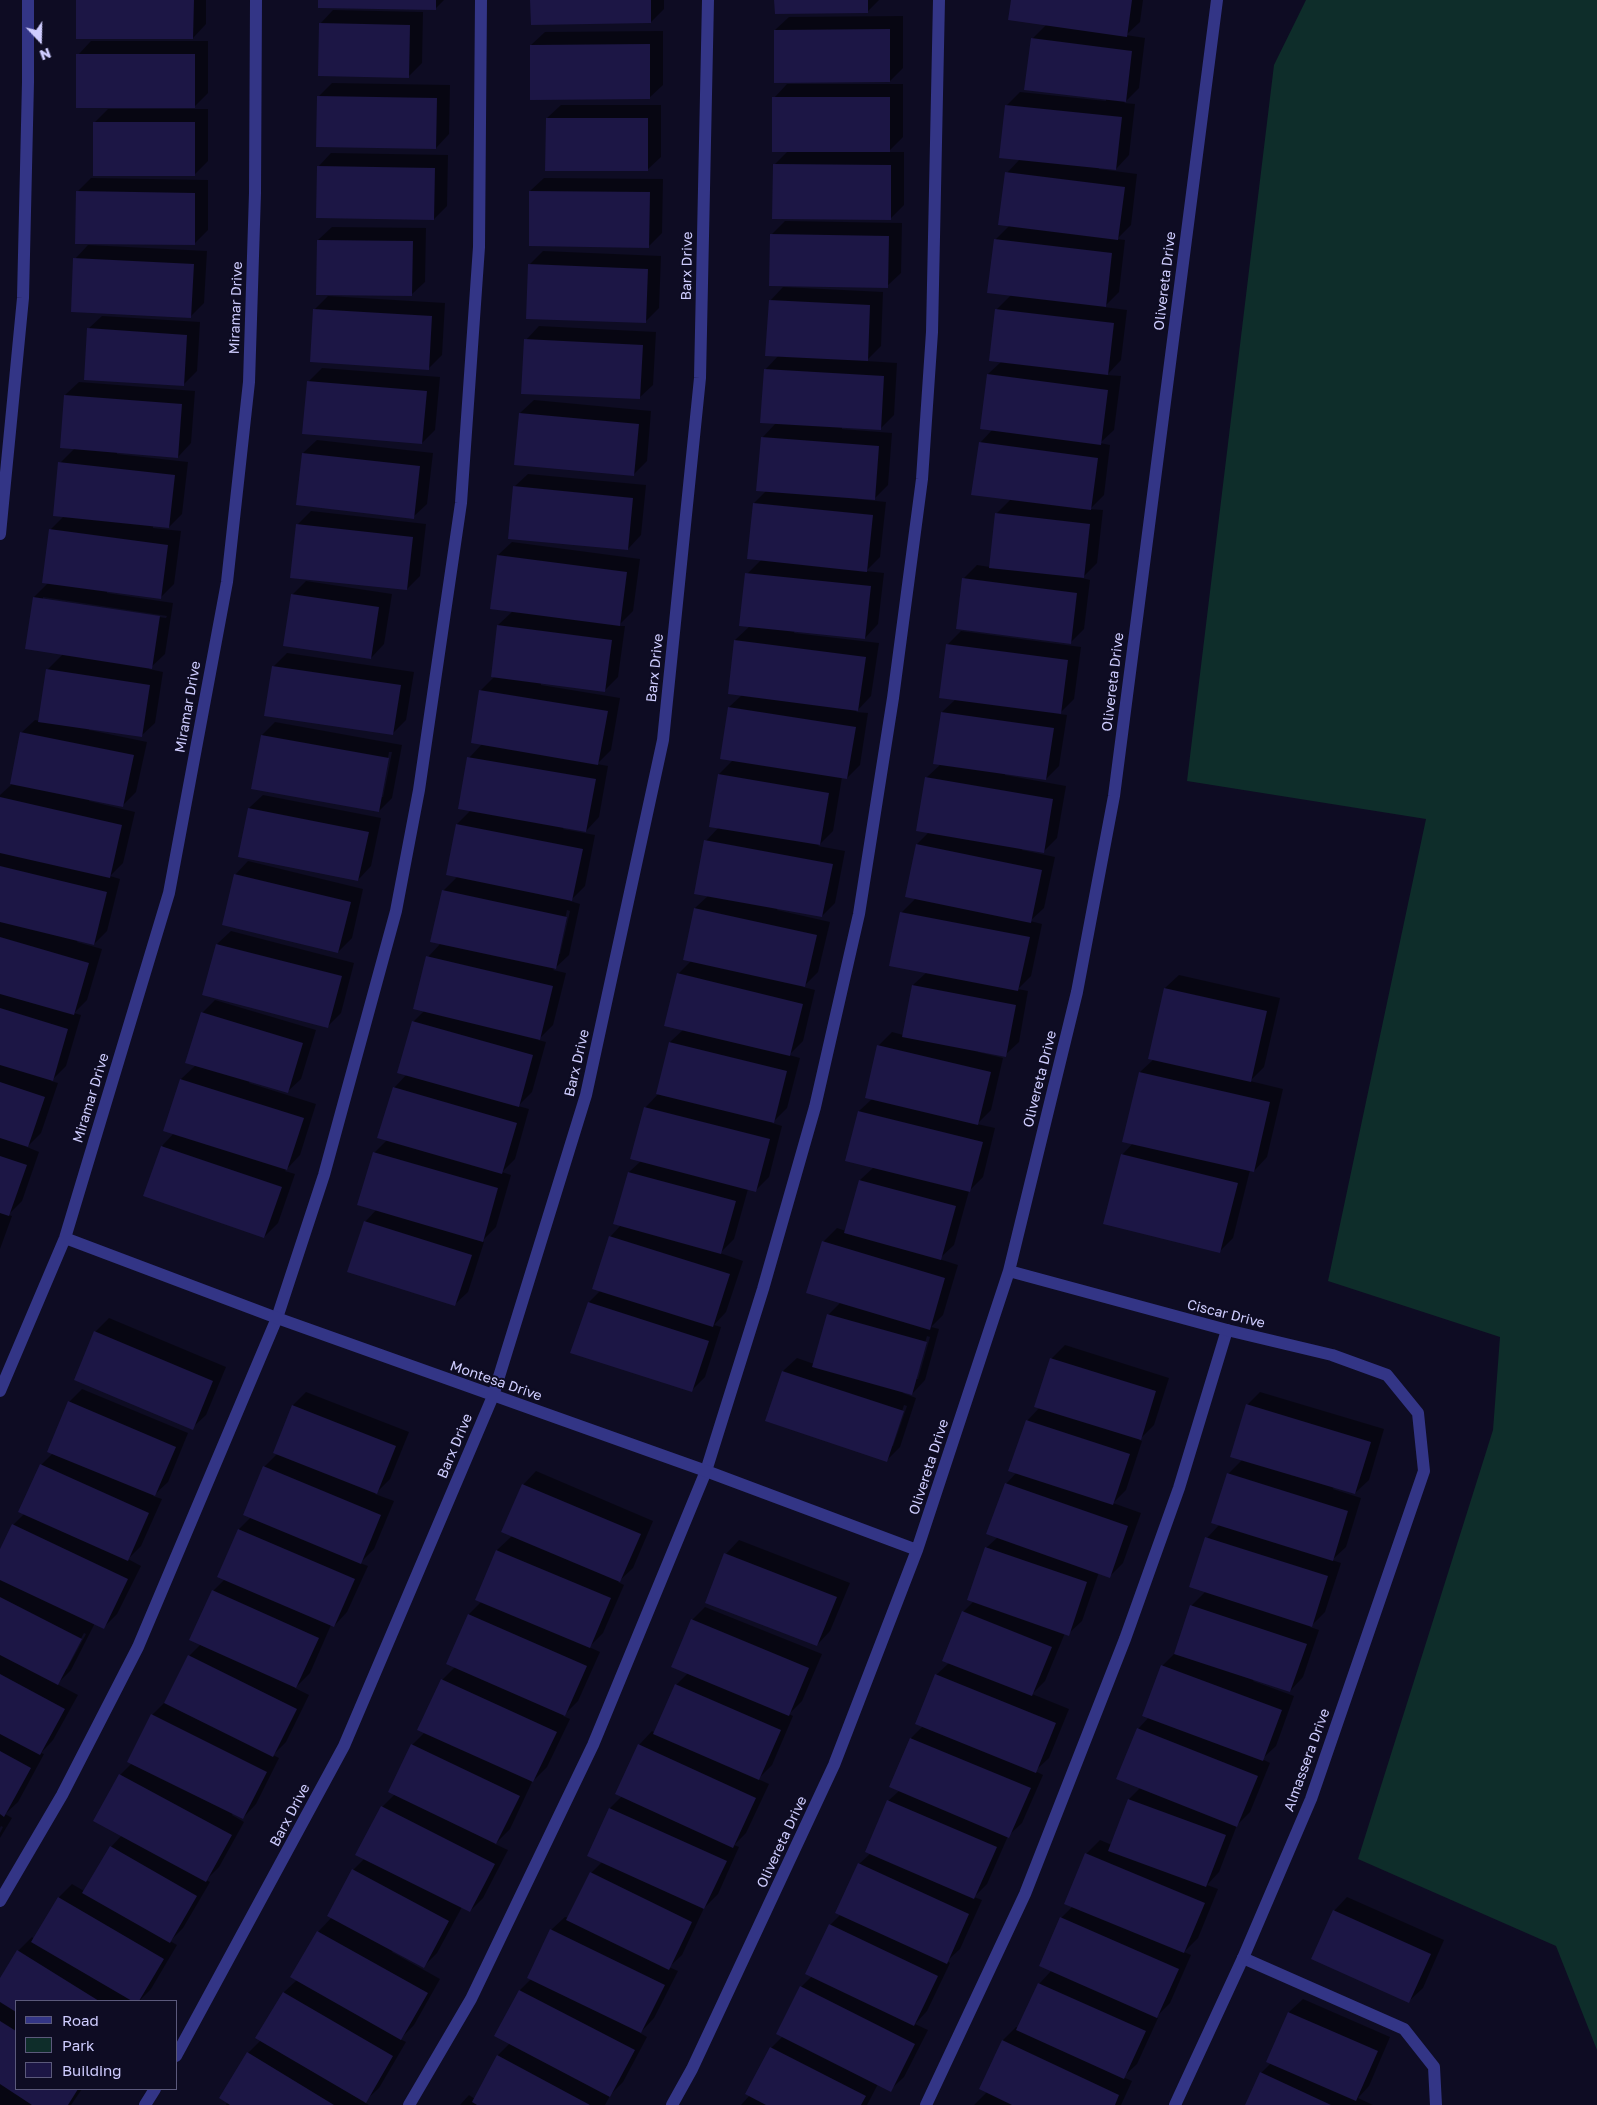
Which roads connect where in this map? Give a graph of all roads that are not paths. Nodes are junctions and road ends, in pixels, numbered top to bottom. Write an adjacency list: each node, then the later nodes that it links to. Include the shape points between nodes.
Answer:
1 (28, 0): 7 (street, via 23,298)
2 (256, 0): 8 (street, Miramar Drive, via 255,193 249,382 227,582 169,893)
3 (481, 0): 10 (street, via 479,247 461,503 419,790 396,911 367,1021 324,1175)
4 (708, 0): 13 (street, Barx Drive, via 700,378 663,740 586,1094)
5 (938, 0): 15 (street, via 931,342 922,479 892,708 858,914 815,1107)
6 (1217, 0): 9 (street, Olivereta Drive, via 1114,796 1076,992)
7 (0, 534)
8 (65, 1238): 10 (street, Montesa Drive); 12 (street, Miramar Drive)
9 (1009, 1271): 11 (street, Ciscar Drive); 16 (street, Olivereta Drive)
10 (277, 1318): 13 (street, Montesa Drive); 17 (street, via 138,1647 62,1795)
11 (1227, 1330): 14 (street, Ciscar Drive, via 1332,1355 1387,1375); 24 (street, via 1179,1488 1122,1648 1025,1894)
12 (0, 1391)
13 (493, 1396): 15 (street, Montesa Drive); 19 (street, Barx Drive, via 344,1746)
14 (1418, 1414): 18 (street, Almassera Drive, via 1424,1472 1311,1799)
15 (706, 1471): 16 (street, Montesa Drive); 22 (street, via 594,1745 471,1999)
16 (917, 1550): 23 (street, Olivereta Drive, via 834,1766 692,2069)
17 (0, 1902)
18 (1243, 1958): 25 (street, Almassera Drive); 26 (street, via 1404,2029 1434,2067)
19 (178, 2052)
20 (155, 2090): 21 (street)
21 (145, 2105)
22 (409, 2105)
23 (672, 2105)
24 (926, 2105)
25 (1175, 2105)
26 (1436, 2105)

